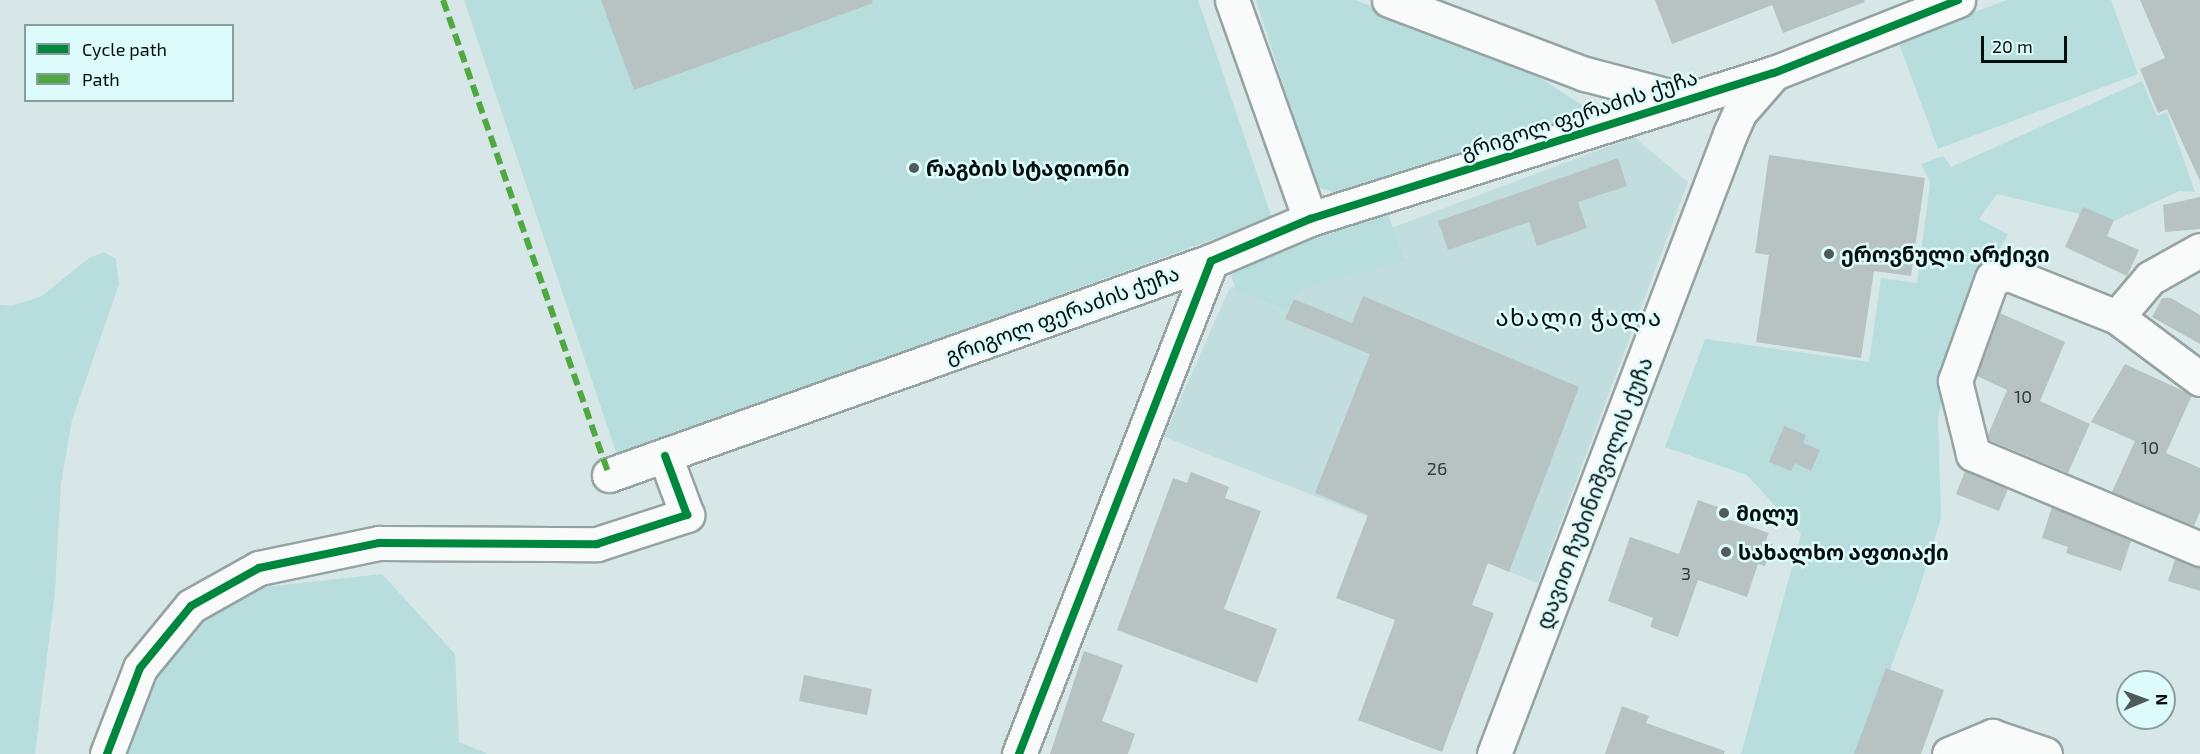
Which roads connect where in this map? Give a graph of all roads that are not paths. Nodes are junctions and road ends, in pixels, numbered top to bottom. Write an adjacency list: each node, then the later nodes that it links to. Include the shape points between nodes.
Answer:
1 (1232, 0): 7 (street)
2 (1389, 0): 5 (street, via 1585,74)
3 (1958, 0): 4 (street, გრიგოლ ფერაძის ქუჩა)
4 (1774, 73): 5 (street, გრიგოლ ფერაძის ქუჩა); 6 (street, დავით ჩუბინიშვილის ქუჩა, via 1740,112)
5 (1681, 99): 6 (street, via 1696,101 1720,115); 7 (street, გრიგოლ ფერაძის ქუჩა)
6 (1730, 134): 17 (street, დავით ჩუბინიშვილის ქუჩა)
7 (1310, 219): 9 (street, გრიგოლ ფერაძის ქუჩა)
8 (2200, 250): 10 (street, via 2150,278)
9 (1211, 261): 12 (street, გრიგოლ ფერაძის ქუჩა); 16 (street)
10 (2117, 317): 11 (street); 14 (street, via 2009,274 1992,279 1955,381 1973,454)
11 (2200, 379)
12 (665, 456): 13 (street, გრიგოლ ფერაძის ქუჩა); 15 (street, via 687,515 597,544 379,543 260,568 191,606 140,668)
13 (609, 475)
14 (2200, 549)
15 (106, 754)
16 (1019, 754)
17 (1494, 754)
18 (1949, 754): 19 (street, via 1992,736)
19 (2045, 754)

